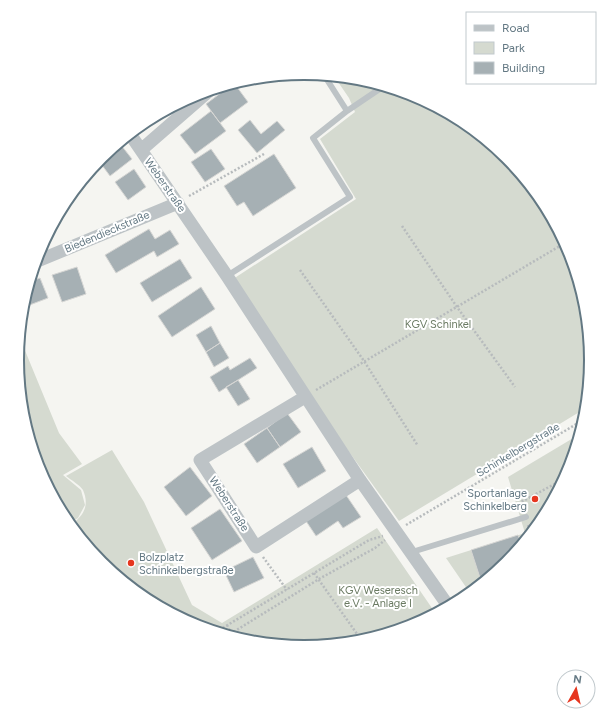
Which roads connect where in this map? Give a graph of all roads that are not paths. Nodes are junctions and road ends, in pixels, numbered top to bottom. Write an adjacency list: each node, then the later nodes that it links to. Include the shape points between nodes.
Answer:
1 (328, 82): 4 (lane)
2 (378, 90): 4 (lane)
3 (195, 103): 6 (street)
4 (348, 111): 9 (lane, via 313,138 350,197)
5 (133, 139): 6 (street, Weberstraße)
6 (141, 150): 7 (street, Weberstraße)
7 (178, 203): 8 (street, Biedendieckstraße); 9 (street, Weberstraße)
8 (43, 259)
9 (227, 276): 10 (street, Weberstraße)
10 (305, 397): 11 (street, Weberstraße); 11 (street, Weberstraße, via 200,460 256,547)
11 (360, 480): 13 (street, Weberstraße)
12 (526, 517): 13 (lane)
13 (412, 552): 14 (street, Weberstraße)
14 (446, 602)

